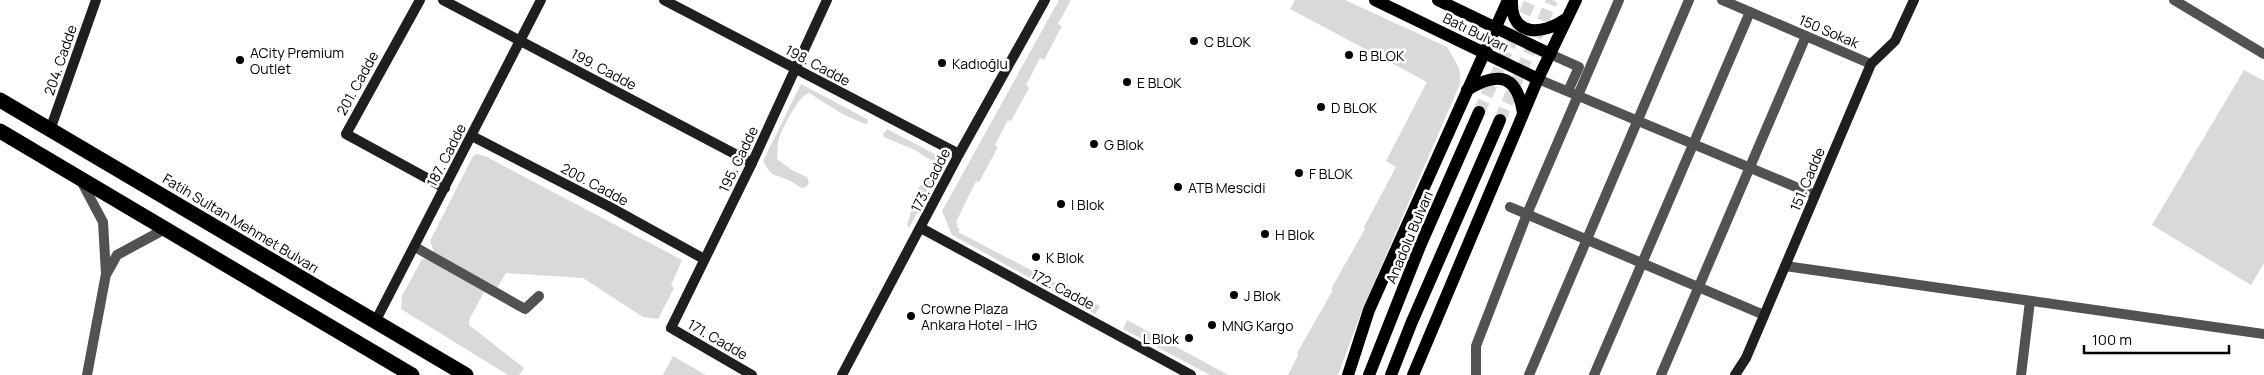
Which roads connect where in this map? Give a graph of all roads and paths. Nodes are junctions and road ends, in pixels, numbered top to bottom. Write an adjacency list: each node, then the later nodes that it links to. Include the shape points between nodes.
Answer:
1 (96, 0): 37 (street, 204. Cadde)
2 (420, 0): 45 (street, 201. Cadde, via 346,134)
3 (443, 0): 22 (street, 199. Cadde)
4 (541, 0): 22 (street, 187. Cadde)
5 (664, 0): 27 (street, 198. Cadde)
6 (827, 0): 27 (street, 195. Cadde)
7 (1046, 0): 41 (street, 173. Cadde)
8 (1375, 0): 23 (main road, Batı Bulvarı)
9 (1438, 0): 20 (main road, Batı Bulvarı)
10 (1508, 0): 20 (main road)
11 (1512, 0): 19 (main road, via 1515,18 1531,31 1554,28)
12 (1576, 0): 19 (main road)
13 (1619, 0): 31 (street)
14 (1689, 0): 36 (street)
15 (1722, 0): 18 (street, 150 Sokak)
16 (1914, 0): 26 (street, 151. Cadde, via 1895,42)
17 (2174, 0): 25 (street)
18 (1750, 12): 21 (street, 150 Sokak); 40 (street)
19 (1567, 18): 24 (main road)
20 (1495, 27): 23 (main road); 24 (main road, Batı Bulvarı)
21 (1806, 36): 26 (street, 150 Sokak); 43 (street)
22 (521, 39): 39 (street, 187. Cadde); 42 (street, 199. Cadde)
23 (1483, 53): 28 (main road, Batı Bulvarı); 29 (main road)
24 (1550, 54): 28 (main road); 30 (street, via 1579,67)
25 (2264, 54)
26 (1871, 64): 46 (street, 151. Cadde)
27 (796, 69): 41 (street, 198. Cadde); 42 (street, 195. Cadde)
28 (1538, 79): 30 (street); 34 (main road)
29 (1467, 90): 34 (main road, via 1491,78 1506,80 1517,89); 70 (main road, via 1370,310)
30 (1568, 90): 31 (street)
31 (1578, 95): 36 (street); 48 (street)
32 (0, 100): 37 (highway, Fatih Sultan Mehmet Bulvarı)
33 (1479, 112): 71 (main road, Anadolu Bulvarı, via 1420,246)
34 (1523, 113): 73 (main road)
35 (1500, 120): 72 (main road)
36 (1638, 120): 40 (street); 51 (street)
37 (50, 130): 61 (highway, Fatih Sultan Mehmet Bulvarı)
38 (0, 131): 44 (highway)
39 (472, 136): 45 (street, 187. Cadde); 53 (street, 200. Cadde)
40 (1693, 143): 43 (street); 54 (street)
41 (959, 154): 49 (street, 173. Cadde)
42 (752, 163): 53 (street, 195. Cadde)
43 (1750, 167): 46 (street); 57 (street)
44 (80, 178): 50 (highway); 56 (street, via 104,222)
45 (445, 188): 52 (street, 187. Cadde)
46 (1815, 195): 55 (street, 151. Cadde)
47 (1510, 207): 48 (street)
48 (1527, 214): 51 (street); 74 (street, via 1476,346)
49 (921, 228): 68 (street, 173. Cadde); 69 (street, 172. Cadde)
50 (165, 229): 56 (street, via 117,255); 64 (highway)
51 (1587, 240): 54 (street); 75 (street)
52 (414, 247): 58 (street, via 525,309); 61 (street, 187. Cadde)
53 (704, 259): 62 (street, 195. Cadde)
54 (1642, 263): 57 (street); 76 (street)
55 (1785, 266): 59 (street); 60 (street, 151. Cadde)
56 (106, 274): 65 (street)
57 (1699, 287): 60 (street); 77 (street)
58 (539, 296)
59 (2030, 301): 63 (street); 79 (street)
60 (1764, 315): 78 (street, 151. Cadde, via 1746,358)
61 (375, 322): 66 (highway, Fatih Sultan Mehmet Bulvarı)
62 (671, 328): 67 (street, 171. Cadde)
63 (2264, 334)
64 (408, 374)
65 (87, 375)
66 (466, 375)
67 (752, 375)
68 (842, 375)
69 (1191, 375)
70 (1348, 375)
71 (1369, 375)
72 (1391, 375)
73 (1413, 375)
74 (1476, 375)
75 (1530, 375)
76 (1594, 375)
77 (1661, 375)
78 (1735, 375)
79 (2021, 375)

